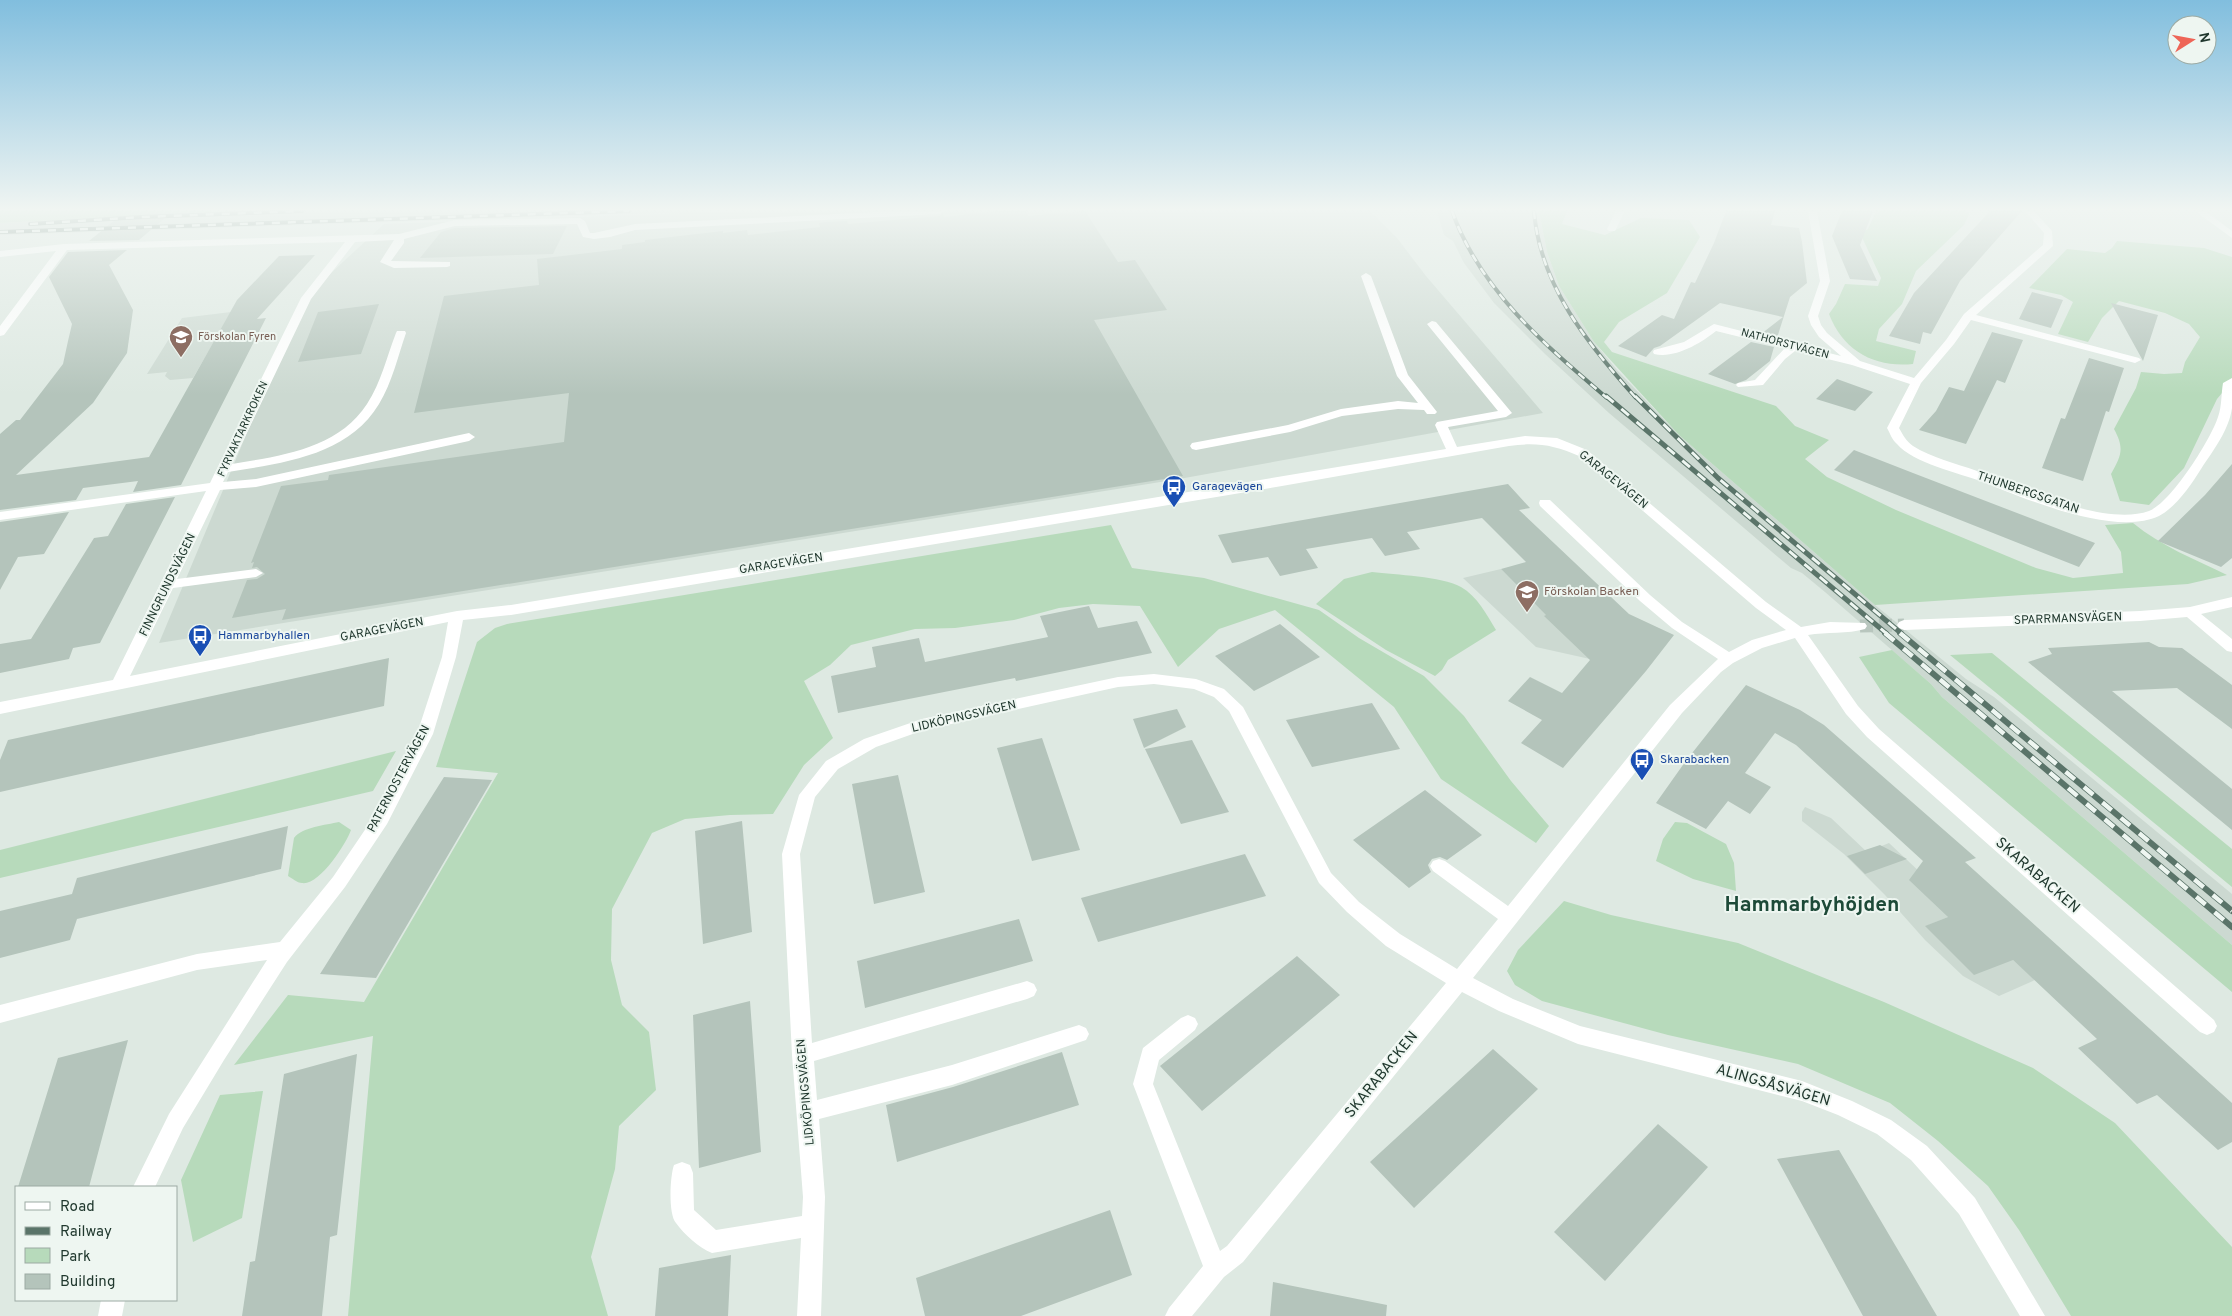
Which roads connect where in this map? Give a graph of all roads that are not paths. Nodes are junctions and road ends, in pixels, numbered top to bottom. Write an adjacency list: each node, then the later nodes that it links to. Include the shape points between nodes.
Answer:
1 (45, 272): 9 (street)
2 (326, 272): 22 (street, FYRVAKTARKROKEN, via 306,298)
3 (1823, 272): 13 (street, NATHORSTVÄGEN, via 1825,281 1814,316 1823,335)
4 (2018, 272): 6 (street, THUNBERGSGATAN)
5 (1366, 276): 17 (street, via 1403,376)
6 (1968, 316): 12 (street); 15 (street, THUNBERGSGATAN)
7 (1432, 324): 18 (street, via 1506,413)
8 (401, 333): 22 (street, via 372,404 362,419 344,435 311,450)
9 (0, 334)
10 (1793, 347): 11 (street, NATHORSTVÄGEN, via 1714,327 1701,338 1675,350); 13 (street, NATHORSTVÄGEN); 16 (street, via 1759,383)
11 (1658, 352)
12 (2135, 360)
13 (1856, 363): 15 (street, NATHORSTVÄGEN)
14 (2232, 381): 15 (street, THUNBERGSGATAN, via 2224,418 2186,483 2155,513 2142,516 2117,516 2057,505 1902,444 1893,428)
15 (1916, 382)
16 (1742, 385)
17 (1427, 407): 18 (street); 20 (street, via 1398,404 1341,413 1290,428)
18 (1441, 425): 21 (street)
19 (469, 437): 23 (street, via 256,483)
20 (1196, 446)
21 (1453, 451): 30 (street, GARAGEVÄGEN, via 511,610); 33 (street, GARAGEVÄGEN, via 1525,440 1557,442 1583,453)
22 (225, 469): 23 (street, FYRVAKTARKROKEN)
23 (216, 486): 25 (street, FYRVAKTARKROKEN); 27 (street, FINNGRUNDSVÄGEN)
24 (1545, 503): 35 (street, via 1645,598 1677,625)
25 (0, 516)
26 (256, 573): 27 (street)
27 (169, 584): 36 (street, FINNGRUNDSVÄGEN)
28 (2232, 602): 29 (street, SPARRMANSVÄGEN)
29 (2190, 612): 31 (street, SPARRMANSVÄGEN); 34 (street)
30 (457, 616): 36 (street, GARAGEVÄGEN); 40 (street, PATERNOSTERVÄGEN, via 450,657 425,734 381,819 339,882)
31 (1904, 624)
32 (1860, 626): 33 (street)
33 (1798, 632): 35 (street, SKARABACKEN, via 1756,644); 45 (street, SKARABACKEN, via 1852,710 1873,733)
34 (2232, 647)
35 (1728, 659): 39 (street, SKARABACKEN, via 1676,709)
36 (119, 684): 37 (street, GARAGEVÄGEN)
37 (0, 708)
38 (1439, 866): 39 (street)
39 (1510, 918): 41 (street, SKARABACKEN)
40 (285, 949): 43 (street, via 198,962); 50 (street, PATERNOSTERVÄGEN, via 196,1086)
41 (1459, 981): 47 (street, LIDKÖPINGSVÄGEN, via 1393,940 1353,907 1325,878 1230,702 1219,693 1196,684 1154,679 1118,682 922,724 870,743 832,765 807,795 791,854); 52 (street, SKARABACKEN, via 1234,1254); 57 (street, ALINGSÅSVÄGEN, via 1506,1006 1578,1035 1802,1091 1884,1127 1919,1153 1967,1206)
42 (1027, 990): 47 (street)
43 (0, 1014)
44 (1188, 1024): 52 (street, via 1150,1055 1143,1084)
45 (2206, 1026)
46 (1079, 1034): 48 (street, via 952,1074)
47 (802, 1055): 48 (street, LIDKÖPINGSVÄGEN)
48 (808, 1112): 51 (street, LIDKÖPINGSVÄGEN, via 814,1197)
49 (682, 1172): 51 (street, via 683,1215 712,1242)
50 (144, 1186)
51 (812, 1225): 55 (street, LIDKÖPINGSVÄGEN)
52 (1216, 1269): 56 (street, SKARABACKEN)
53 (113, 1301): 54 (street)
54 (110, 1316)
55 (809, 1316)
56 (1177, 1316)
57 (2032, 1316)

